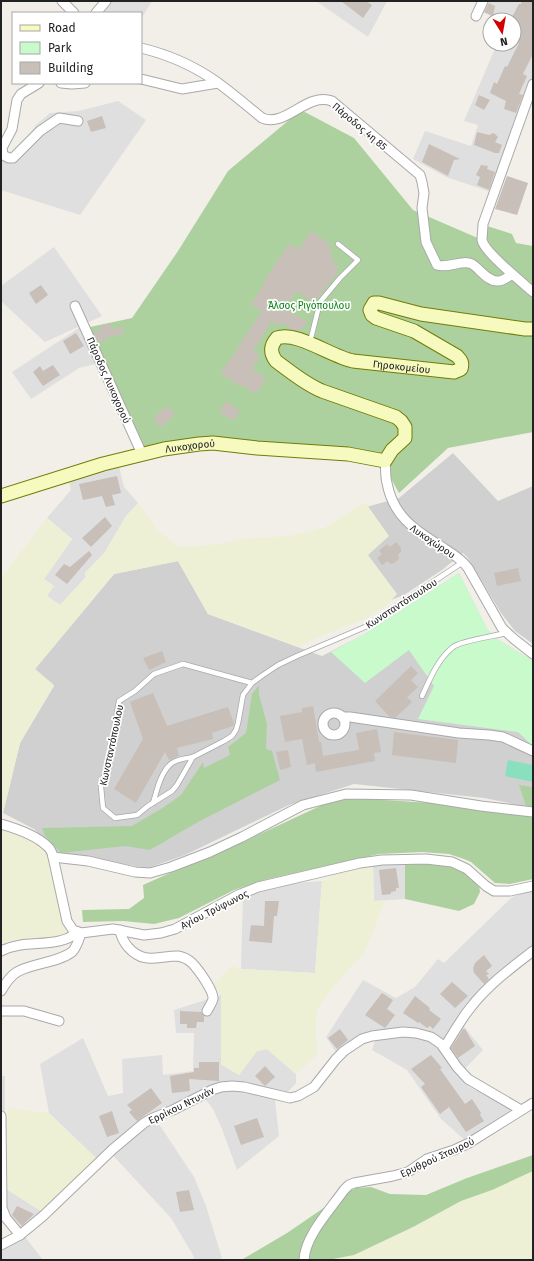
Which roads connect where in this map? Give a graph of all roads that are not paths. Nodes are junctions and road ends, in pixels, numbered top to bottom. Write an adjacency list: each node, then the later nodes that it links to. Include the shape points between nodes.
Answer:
1 (62, 1): 4 (street)
2 (106, 1): 5 (street)
3 (483, 1): 6 (street)
4 (73, 12)
5 (97, 12)
6 (476, 16)
7 (142, 48): 9 (street, Πάροδος 4η 85, via 189,65)
8 (142, 80): 9 (street, via 182,89)
9 (218, 82): 14 (street, Πάροδος 4η 85, via 262,118 268,120 276,120 320,100 332,101 420,175 424,193 422,208 426,242 437,265 472,264 498,282)
10 (37, 84): 12 (street, via 17,100 12,129 2,148 3,156 13,158 40,131 59,118)
11 (533, 84): 14 (street, via 483,224 482,242)
12 (78, 121)
13 (338, 244): 18 (lane, via 358,260 320,302)
14 (512, 274): 15 (street)
15 (533, 292)
16 (76, 306): 19 (street, Πάροδος Λυκοχορού)
17 (533, 329): 18 (street, Γηροκομείου, via 421,314 379,303 372,305 370,310 376,318 414,331 461,359 462,366 454,372 353,361)
18 (310, 344): 20 (street, Γηροκομείου, via 289,337 280,337 273,344 271,354 276,361 311,386 391,414 401,421 405,427 405,438)
19 (142, 454): 20 (street, Λυκοχορού, via 208,443 348,454); 21 (street, Λυκοχορού)
20 (385, 461): 22 (street, Λυκοχώρου, via 388,489 403,518 416,531)
21 (1, 496)
22 (463, 562): 23 (street, Λυκοχώρου, via 497,621); 25 (lane, Κωνσταντόπουλου, via 365,627 278,665)
23 (507, 633): 24 (street, Λυκοχώρου); 26 (lane, via 454,646 437,664)
24 (531, 652)
25 (252, 683): 29 (lane, Κωνσταντόπουλου, via 244,695 236,730 232,736); 30 (lane, Κωνσταντόπουλου, via 183,664 154,674 119,702 110,756 101,787 103,808 115,818 137,815)
26 (422, 696)
27 (343, 717): 28 (street, via 503,737)
28 (533, 751)
29 (193, 757): 30 (lane, Κωνσταντόπουλου, via 175,788); 30 (lane, via 170,764 164,772)
30 (154, 803)
31 (533, 812): 33 (street, via 411,795 346,794 303,805 210,852 150,873)
32 (1, 824): 33 (street, via 42,842 49,847)
33 (54, 857): 36 (street, via 66,918 71,928)
34 (533, 886): 35 (street, Αγίου Τρύφωνος, via 510,891 494,891 467,869 452,862 426,858 382,860 258,887 175,929 161,933 144,935)
35 (120, 930): 36 (street, Αγίου Τρύφωνος); 41 (street, via 122,939 138,956 151,959 178,956 192,963 212,994)
36 (79, 932): 37 (street, Αγίου Τρύφωνος, via 64,940 14,946); 39 (street, via 79,942 72,951 16,972)
37 (1, 951)
38 (533, 951): 43 (street, via 477,1000)
39 (1, 991)
40 (1, 1011): 42 (street, via 24,1011)
41 (207, 1011)
42 (59, 1021)
43 (444, 1048): 45 (street, Ερρίκου Ντυνάν, via 468,1079); 47 (street, Ερρίκου Ντυνάν, via 434,1039 421,1034 379,1034 362,1039 344,1051 314,1087 295,1098 232,1086 216,1088 138,1127)
44 (533, 1103): 45 (street, Ερυθρού Σταυρού)
45 (521, 1110): 49 (street, Ερυθρού Σταυρού, via 469,1143 427,1159 408,1172 349,1185 311,1236)
46 (1, 1116): 47 (street, via 2,1208 6,1218)
47 (20, 1235): 48 (street, Ερρίκου Ντυνάν)
48 (1, 1245)
49 (304, 1260)

